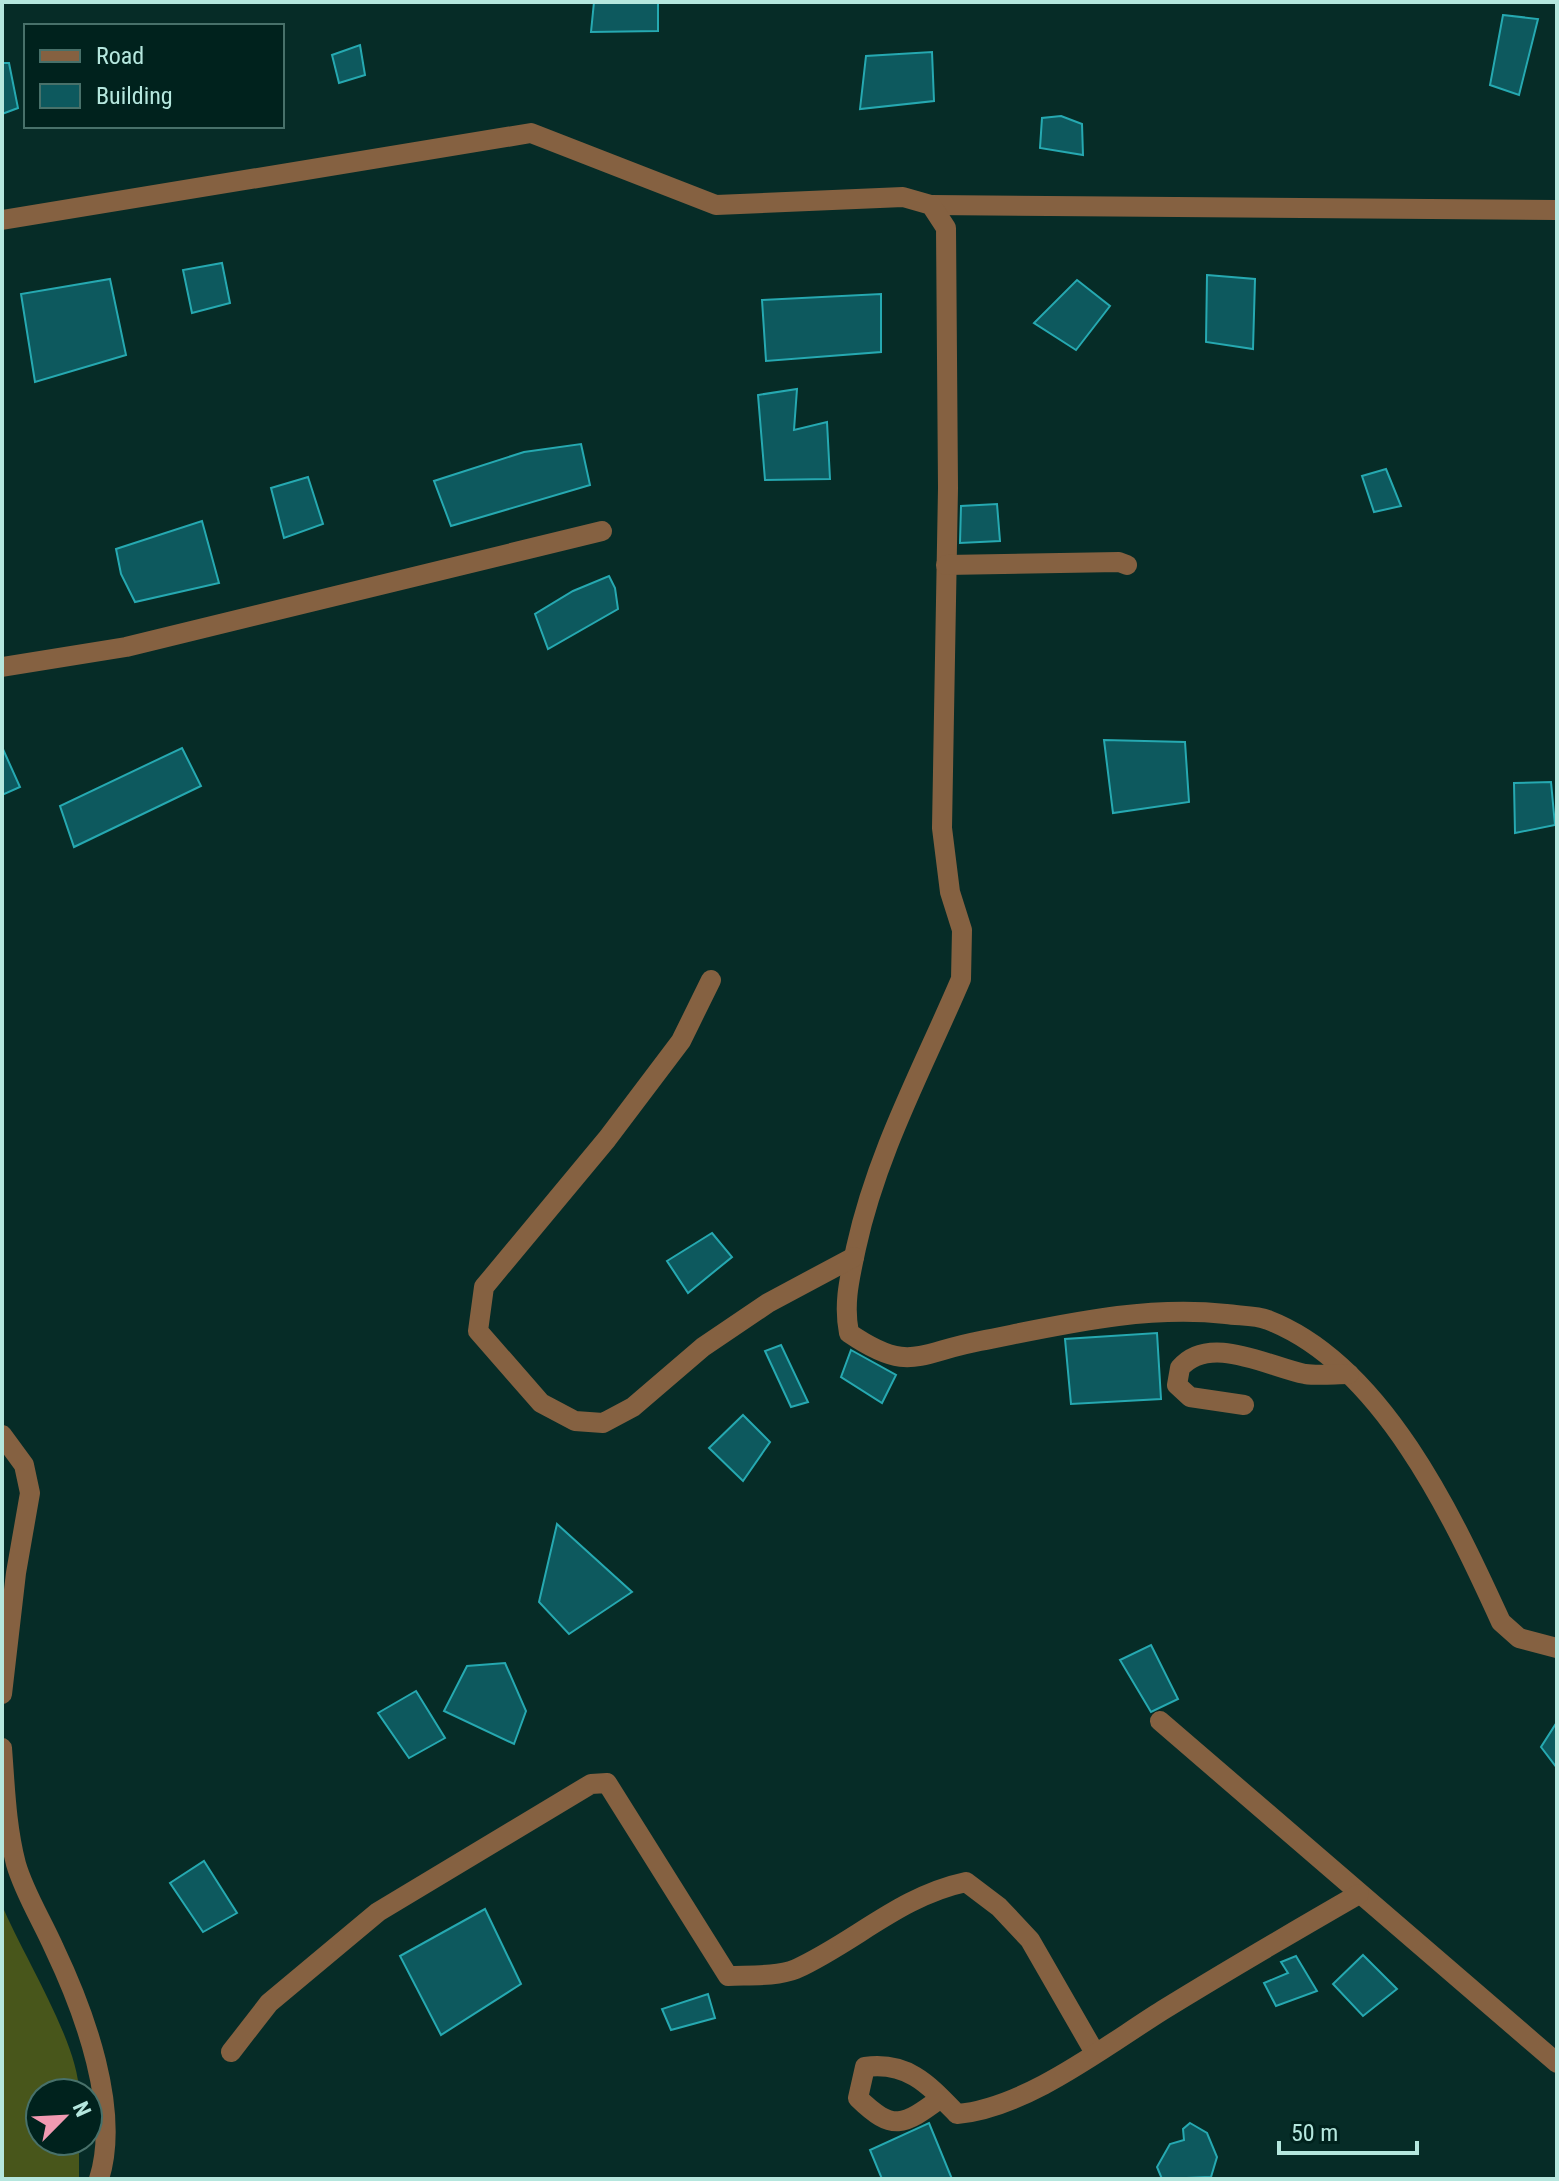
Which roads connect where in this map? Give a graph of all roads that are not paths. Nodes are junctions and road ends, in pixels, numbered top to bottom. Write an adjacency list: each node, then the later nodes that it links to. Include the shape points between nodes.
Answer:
1 (931, 205): 2 (street); 3 (street, via 903,197 716,205 531,133); 5 (street, via 946,228)
2 (1557, 210)
3 (2, 220)
4 (602, 531): 7 (street, via 126,647)
5 (946, 565): 6 (street); 9 (street, via 942,828 950,892 962,930 961,979 895,1121 866,1202)
6 (1127, 565)
7 (2, 667)
8 (711, 980): 9 (street, via 681,1041 484,1287 478,1331 541,1403 575,1421 603,1423 633,1407 703,1347 768,1303)
9 (854, 1257): 10 (street, via 845,1313 849,1333 891,1358 923,1357 966,1343 1132,1312 1217,1313 1266,1319 1307,1340)
10 (1349, 1374): 11 (street, via 1308,1375 1228,1353 1195,1356 1180,1368 1177,1385 1190,1397); 13 (street, via 1433,1486 1501,1622 1519,1638)
11 (1244, 1405)
12 (2, 1435): 14 (street, via 24,1465 30,1493)
13 (1557, 1648)
14 (2, 1694)
15 (1160, 1721): 17 (street)
16 (2, 1748): 22 (street, via 17,1867 58,1955 100,2074 105,2150)
17 (1359, 1894): 19 (street); 20 (street)
18 (231, 2052): 19 (street, via 269,2003 378,1912 591,1784 607,1783 728,1976 794,1970 905,1903 966,1882 1030,1940)
19 (1095, 2053): 21 (street, via 981,2112 957,2114)
20 (1557, 2063)
21 (941, 2098)
22 (99, 2179)

